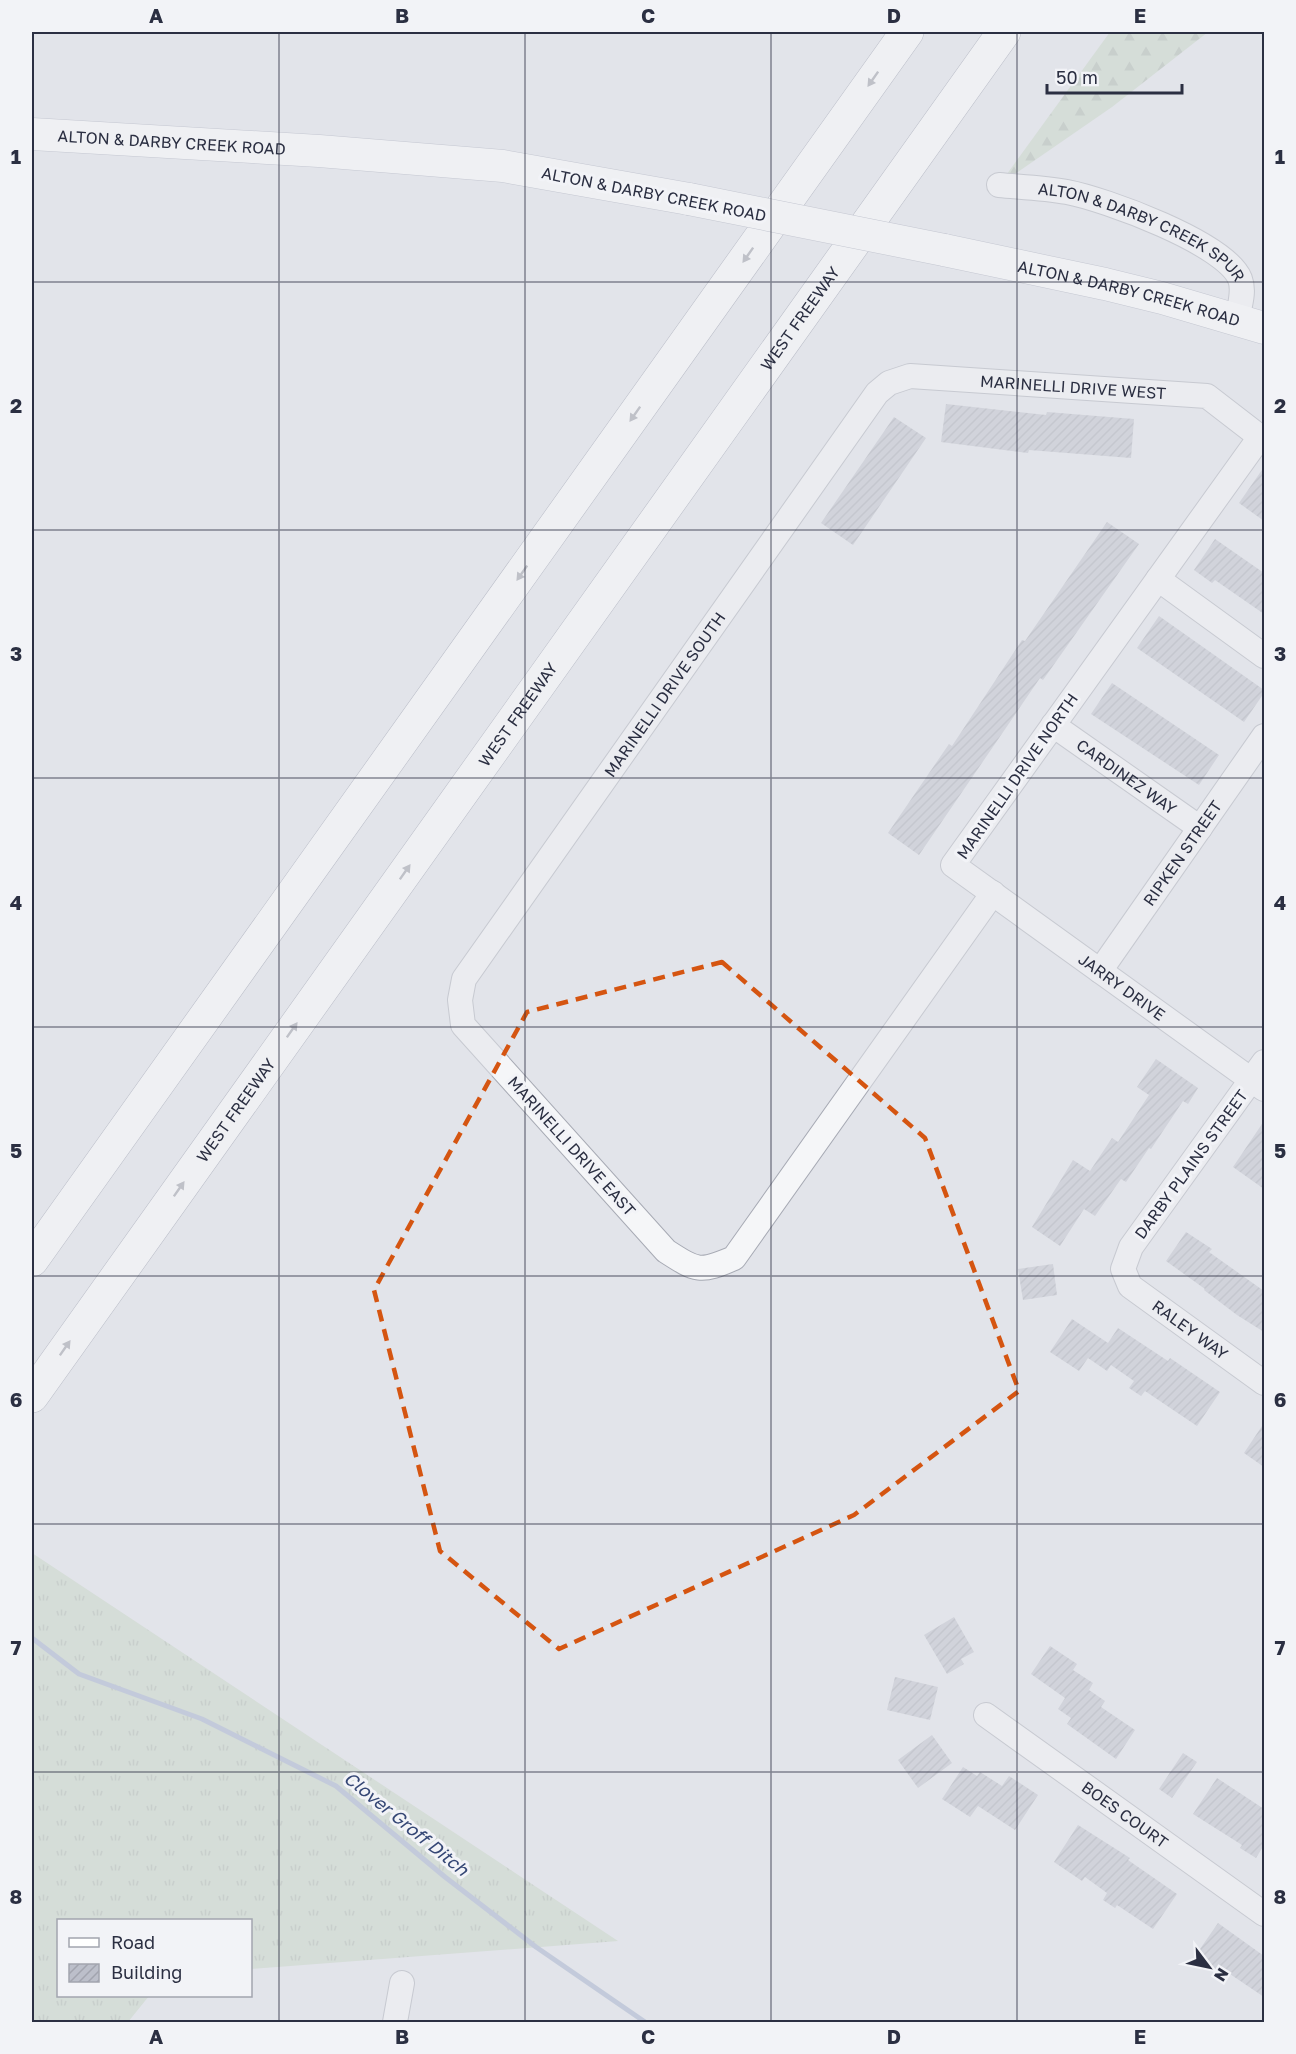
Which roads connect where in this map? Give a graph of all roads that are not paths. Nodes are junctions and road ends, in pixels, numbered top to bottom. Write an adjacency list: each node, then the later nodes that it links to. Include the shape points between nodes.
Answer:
1 (907, 32): 17 (highway, one-way to 17)
2 (1004, 32): 20 (highway, WEST FREEWAY, one-way to 2)
3 (32, 134): 5 (main road, ALTON & DARBY CREEK ROAD, bridge, via 503,166 689,199 1105,284)
4 (999, 185): 5 (street, ALTON & DARBY CREEK SPUR, via 1069,192 1148,218 1214,251 1240,279)
5 (1251, 324)
6 (878, 393): 7 (street, MARINELLI DRIVE WEST, via 889,383 910,376 1207,396); 15 (street, MARINELLI DRIVE SOUTH, via 464,979)
7 (1262, 438): 8 (street, MARINELLI DRIVE NORTH)
8 (1158, 579): 9 (street); 10 (street, MARINELLI DRIVE NORTH)
9 (1264, 656)
10 (1053, 725): 12 (street, CARDINEZ WAY); 13 (street, MARINELLI DRIVE NORTH, via 953,865)
11 (1264, 736): 12 (street, RIPKEN STREET)
12 (1200, 828): 14 (street, RIPKEN STREET)
13 (993, 893): 14 (street, JARRY DRIVE); 15 (street, MARINELLI DRIVE EAST, via 734,1258 709,1269 689,1266 666,1251 463,1024)
14 (1100, 971): 16 (street, JARRY DRIVE)
15 (460, 1000)
16 (1260, 1077): 18 (street, DARBY PLAINS STREET, via 1131,1246)
17 (32, 1260)
18 (1123, 1269): 19 (street, RALEY WAY, via 1130,1286)
19 (1264, 1383)
20 (32, 1396)
21 (986, 1715): 22 (street, BOES COURT)
22 (1264, 1914)
23 (402, 1983): 24 (street)
24 (395, 2022)

